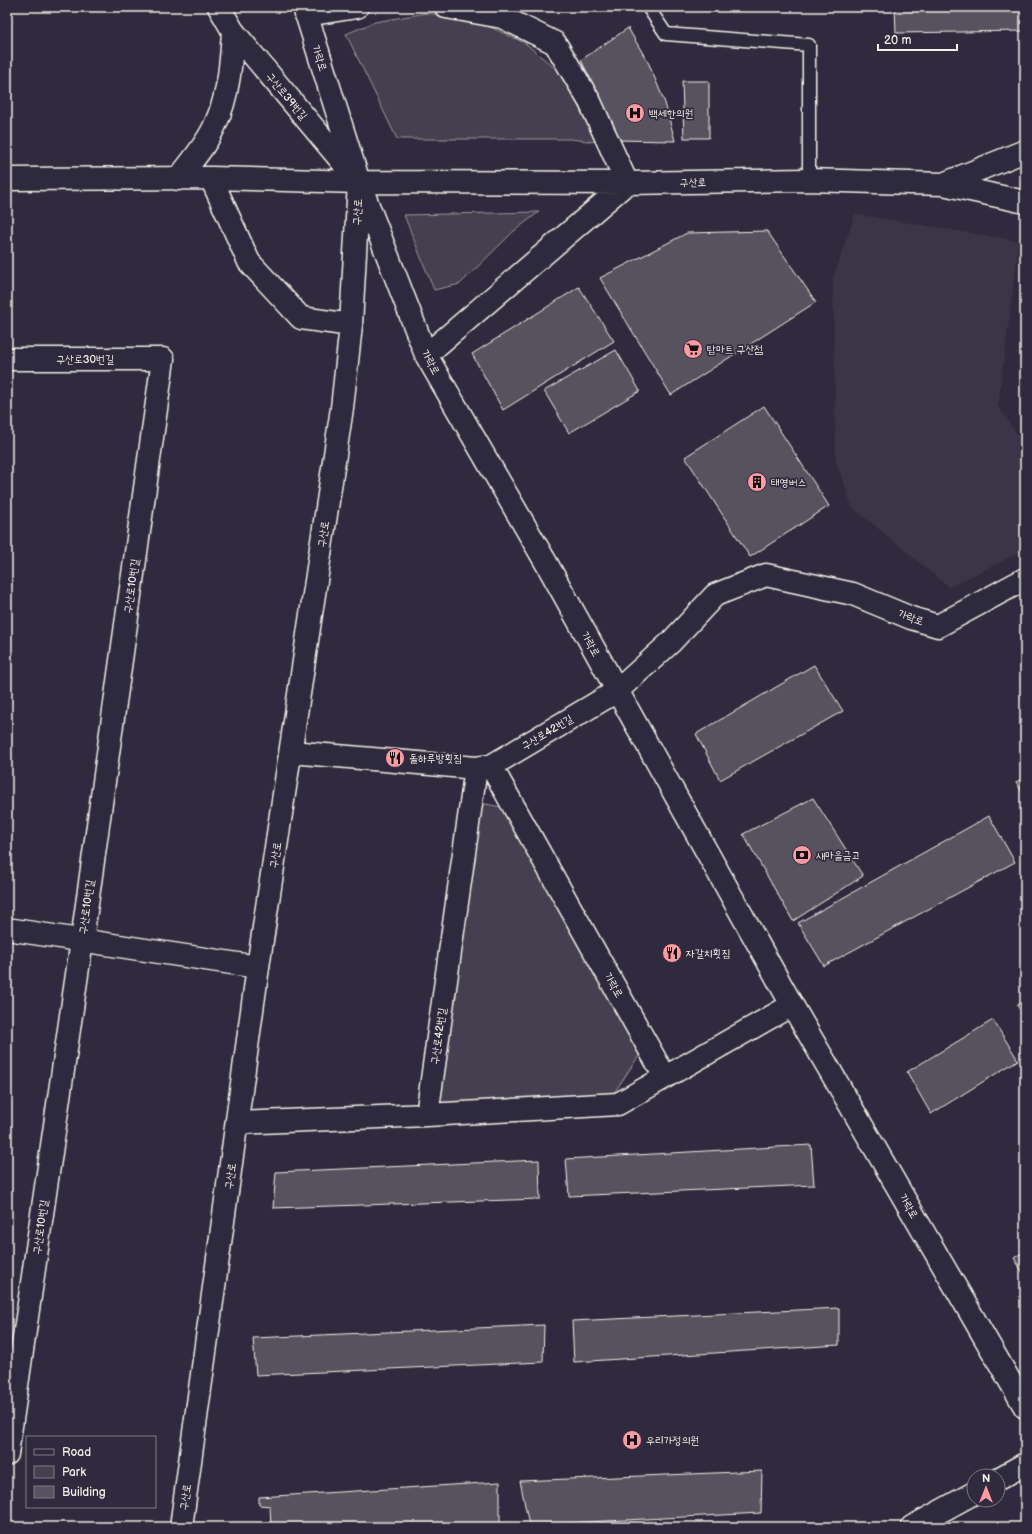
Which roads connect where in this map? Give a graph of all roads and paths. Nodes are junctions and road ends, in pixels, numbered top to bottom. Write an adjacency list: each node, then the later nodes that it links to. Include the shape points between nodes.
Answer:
1 (219, 7): 6 (street, 구산로39번길)
2 (357, 7): 5 (street)
3 (446, 7): 13 (street, via 502,16 555,43 590,102)
4 (648, 7): 11 (lane, via 666,34 809,45)
5 (305, 11): 12 (street, 가락로)
6 (233, 31): 10 (street, via 230,70 223,105 215,126); 12 (street, 구산로39번길)
7 (1025, 151): 14 (street)
8 (211, 178): 10 (street, 구산로); 12 (street, 구산로); 16 (street, via 250,262 301,318)
9 (7, 179): 10 (street, 구산로)
10 (178, 179)
11 (809, 180): 13 (street, 구산로); 14 (street, 구산로)
12 (358, 182): 13 (street, 구산로); 16 (street, 구산로); 17 (street, 가락로)
13 (627, 184): 17 (street)
14 (943, 184): 15 (street, 구산로)
15 (1025, 202)
16 (351, 325): 22 (street, 구산로, via 342,408)
17 (426, 355): 21 (street, 가락로)
18 (7, 359): 19 (street, 구산로30번길)
19 (163, 359): 25 (street, 구산로10번길)
20 (1025, 580): 21 (street, 가락로, via 938,626 911,618 853,594 766,575 715,595 671,642)
21 (617, 691): 23 (street, 구산로42번길); 27 (street, 가락로)
22 (291, 752): 23 (street); 26 (street, 구산로)
23 (483, 767): 28 (street, 가락로); 29 (street, 구산로42번길)
24 (7, 929): 25 (street)
25 (82, 940): 26 (street); 32 (street, 구산로10번길)
26 (258, 967): 30 (street, 구산로)
27 (792, 1005): 28 (street); 31 (street, 가락로)
28 (665, 1076): 29 (street, via 618,1104)
29 (427, 1115): 30 (street)
30 (237, 1123): 36 (street, 구산로)
31 (1025, 1407)
32 (7, 1454)
33 (1025, 1464): 34 (street)
34 (1006, 1475)
35 (966, 1497): 37 (street)
36 (181, 1527)
37 (912, 1527)

